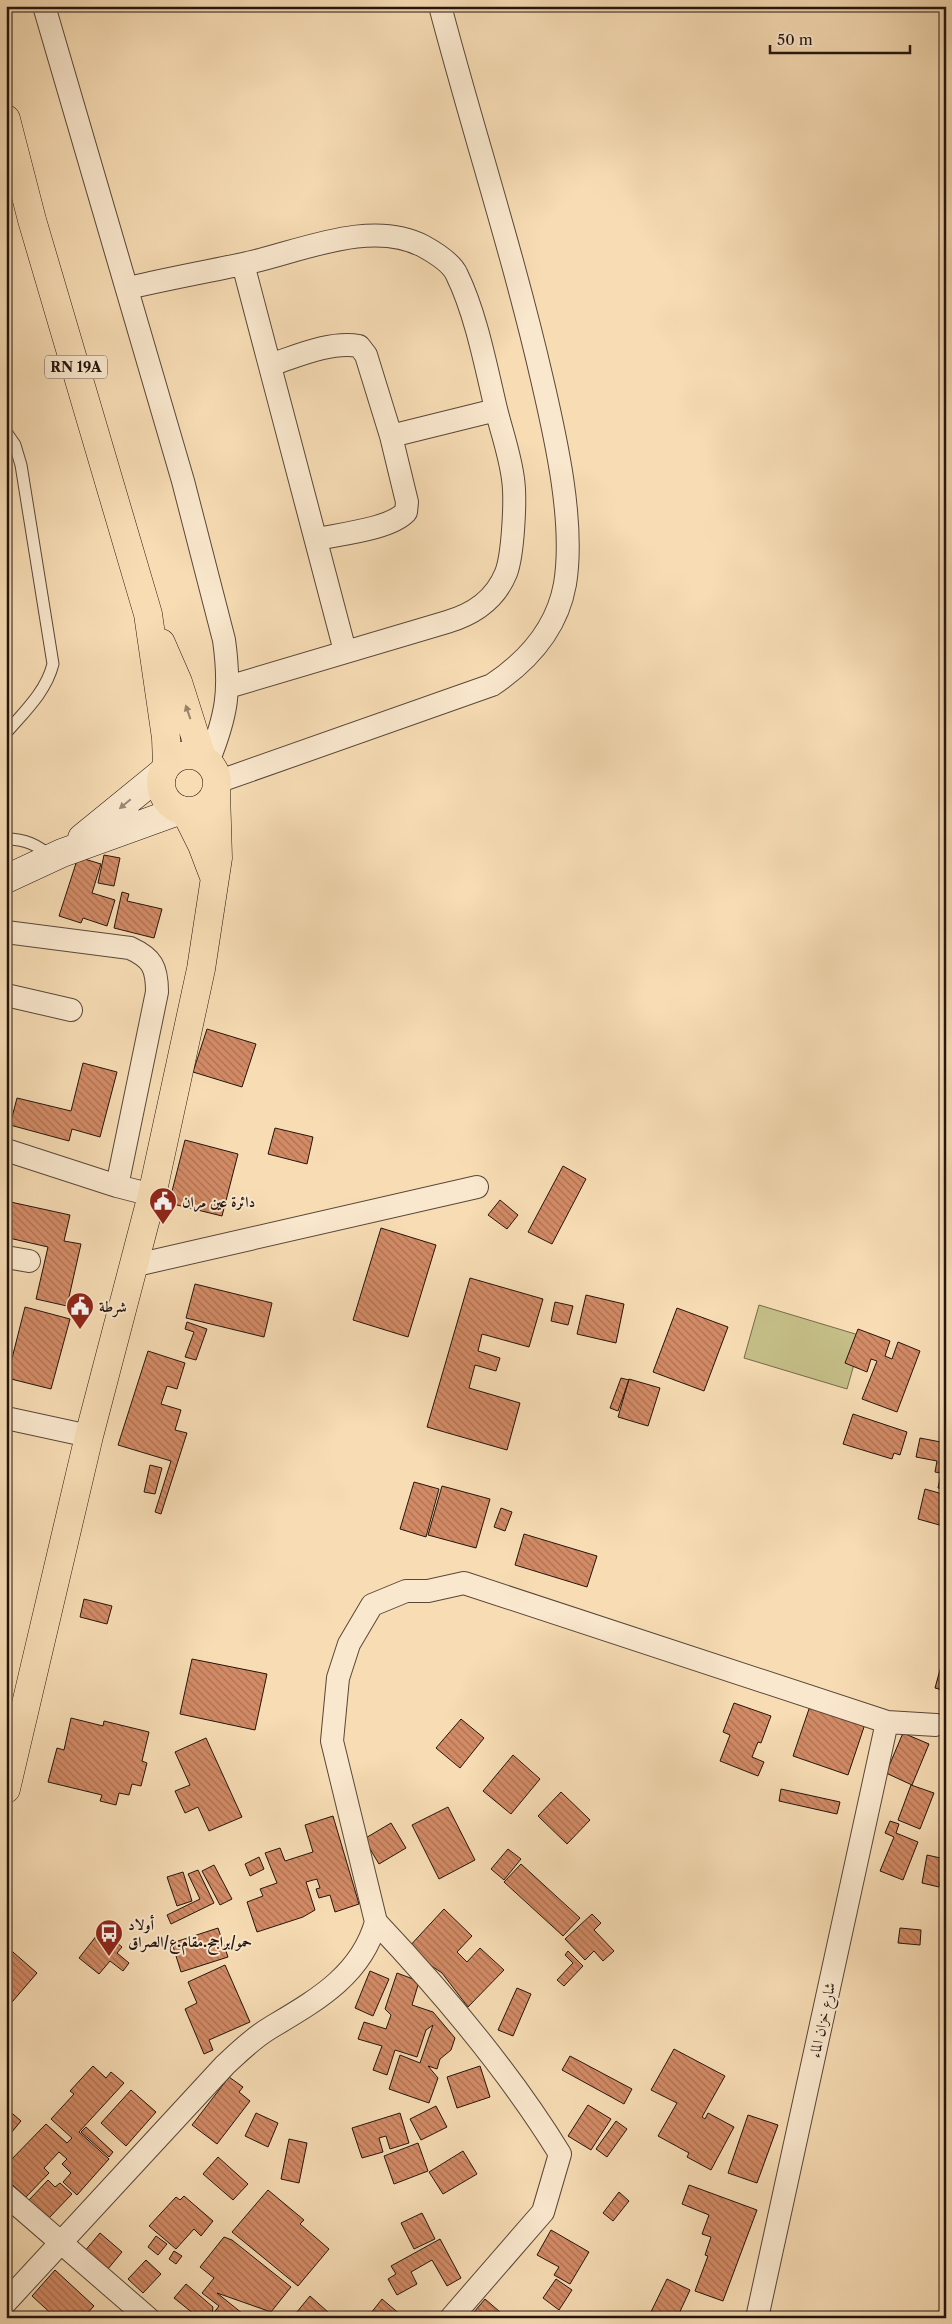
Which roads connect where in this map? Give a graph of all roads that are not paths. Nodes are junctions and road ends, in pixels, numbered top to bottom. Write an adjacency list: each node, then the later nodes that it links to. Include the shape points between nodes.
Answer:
1 (44, 6): 5 (street)
2 (440, 6): 16 (street, via 525,309 556,442 566,553 565,585 556,616 540,644 518,667 492,685)
3 (6, 119): 11 (main road, RN 19A, via 32,220)
4 (243, 264): 5 (street); 6 (street); 7 (street, via 332,240 381,234 423,245 457,273 488,372)
5 (128, 288): 13 (street, via 224,640)
6 (270, 365): 9 (street, via 315,350 350,344 359,346 366,356); 10 (street)
7 (496, 410): 9 (street); 12 (street, via 514,482 510,556 499,586 483,604 463,617)
8 (6, 432): 14 (lane, via 15,445 21,464 52,664 41,692)
9 (391, 436): 10 (street, via 407,502 406,512 401,518 383,524)
10 (317, 539): 12 (street)
11 (148, 614): 15 (main road, via 166,738); 16 (main road, one-way to 11, via 178,682)
12 (346, 651): 13 (street)
13 (228, 687): 16 (street)
14 (6, 733)
15 (165, 769): 16 (main road, via 180,756 195,755); 17 (main road, via 161,788 164,796); 19 (main road, one-way to 19)
16 (211, 773): 17 (main road, via 211,800 203,807); 21 (main road, via 219,836)
17 (183, 811): 19 (main road); 21 (main road, via 202,845)
18 (6, 839): 19 (lane, via 21,839)
19 (57, 855): 20 (main road)
20 (6, 878)
21 (215, 880): 28 (main road, via 201,969)
22 (6, 932): 26 (street, via 130,948 143,954 152,964 157,976 157,992)
23 (6, 995): 24 (street)
24 (71, 1010)
25 (6, 1150): 26 (street)
26 (117, 1186): 28 (street)
27 (477, 1188): 31 (street)
28 (152, 1195): 31 (main road)
29 (6, 1257): 30 (street)
30 (28, 1261)
31 (132, 1266): 33 (main road)
32 (6, 1418): 33 (street)
33 (89, 1436): 36 (main road)
34 (887, 1722): 35 (street); 37 (street, via 464,1583 428,1591 406,1591 372,1605 349,1644 338,1678 332,1717 332,1741); 43 (street, شارع خزان الماء)
35 (936, 1725)
36 (8, 1773)
37 (376, 1922): 39 (street, via 371,1941 349,1971 324,1994 249,2043 225,2065); 42 (street, via 433,1982 544,2128 560,2154 543,2212)
38 (6, 2195): 39 (street)
39 (60, 2243): 40 (street); 41 (street)
40 (6, 2302)
41 (148, 2318)
42 (451, 2318)
43 (757, 2318)

